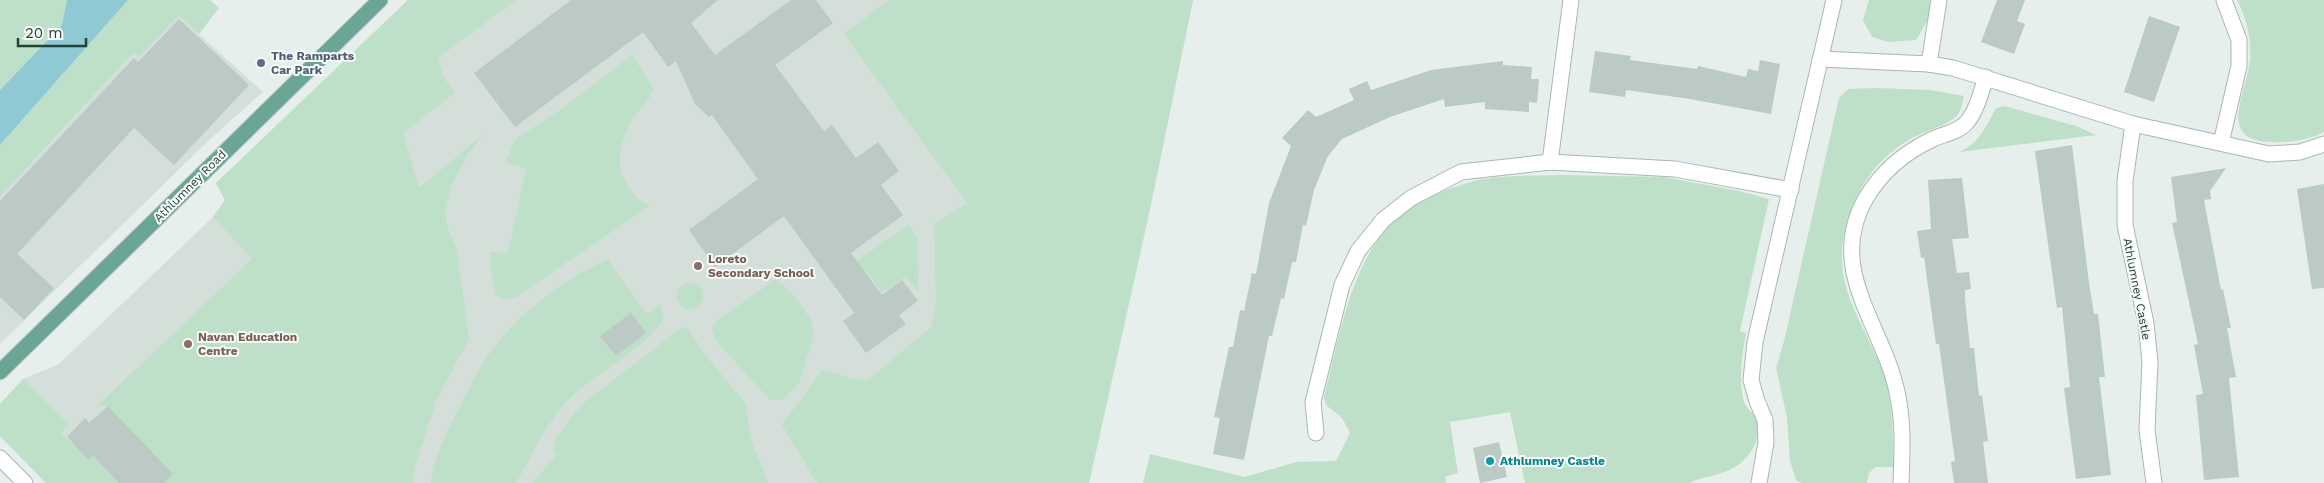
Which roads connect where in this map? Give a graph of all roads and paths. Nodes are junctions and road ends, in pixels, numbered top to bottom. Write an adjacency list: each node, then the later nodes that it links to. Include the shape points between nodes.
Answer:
1 (380, 0): 14 (main road, Athlumney Road)
2 (1571, 0): 12 (street)
3 (1834, 0): 6 (street)
4 (1939, 0): 7 (street)
5 (2224, 0): 10 (street, via 2239,40 2239,66)
6 (1820, 59): 7 (street); 13 (street)
7 (1929, 64): 8 (street)
8 (1986, 77): 9 (street); 19 (street, via 1974,112 1966,124 1916,148 1896,161 1880,179 1866,198 1851,240 1851,264 1856,287 1887,356 1897,392 1903,432)
9 (2133, 124): 10 (street); 20 (street, Athlumney Castle, via 2125,181 2125,225 2146,323 2150,362 2146,430)
10 (2220, 143): 11 (street, via 2269,154 2300,152)
11 (2324, 144)
12 (1550, 162): 13 (street, via 1675,169); 15 (street, via 1461,172 1412,198 1384,220 1358,251 1342,285 1312,402)
13 (1790, 190): 18 (street, via 1755,342 1751,380 1765,420 1766,442)
14 (0, 372)
15 (1316, 433)
16 (0, 458): 17 (street)
17 (25, 483)
18 (1759, 483)
19 (1901, 483)
20 (2154, 483)

